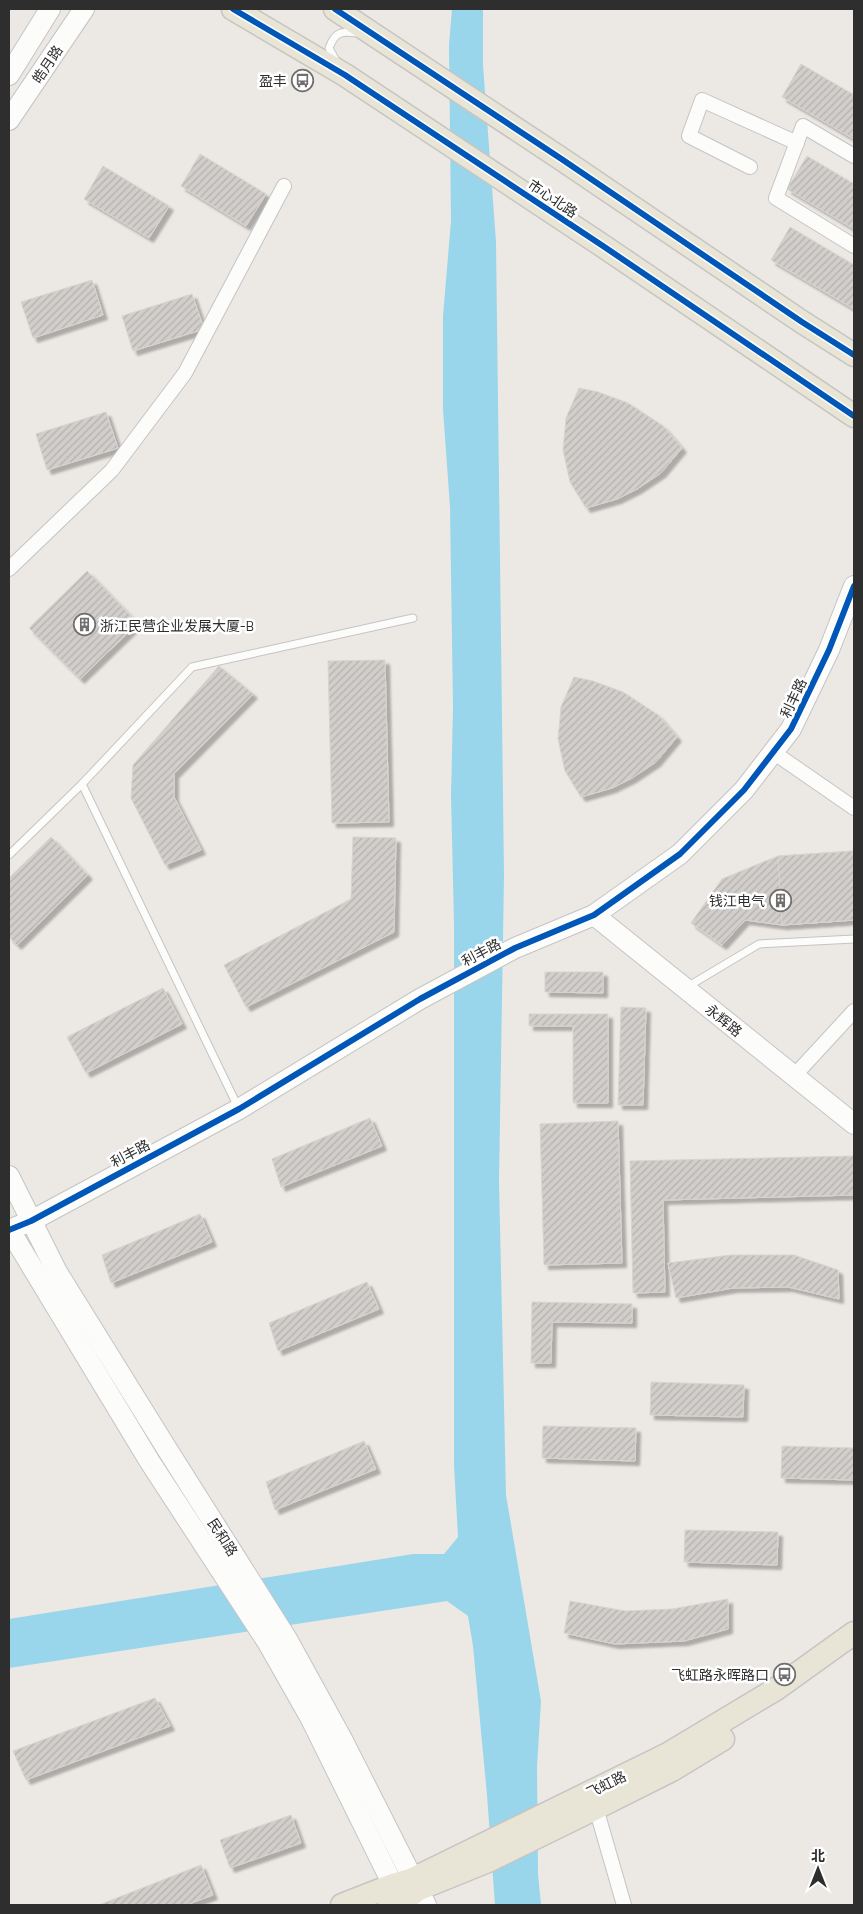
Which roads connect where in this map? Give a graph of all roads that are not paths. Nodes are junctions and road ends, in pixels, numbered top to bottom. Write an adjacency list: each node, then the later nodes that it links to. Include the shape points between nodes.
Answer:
1 (50, 9): 7 (main road, 皓月路)
2 (95, 9): 5 (main road)
3 (233, 9): 8 (main road, 市心北路)
4 (335, 9): 6 (main road)
5 (80, 15): 9 (main road, 皓月路)
6 (373, 34): 8 (lane, via 342,32 333,38 329,48); 15 (main road)
7 (9, 74)
8 (345, 75): 16 (main road, 市心北路)
9 (9, 120)
10 (797, 143): 11 (street, via 804,126); 12 (street, via 702,100 688,136); 14 (street, via 776,198)
11 (854, 156)
12 (750, 167)
13 (284, 186): 17 (street, via 185,373 112,470)
14 (854, 246)
15 (854, 355)
16 (854, 416)
17 (9, 569)
18 (854, 586): 20 (main road, 利丰路, via 829,650 791,729)
19 (413, 618): 21 (lane, via 192,667)
20 (773, 752): 22 (street); 24 (main road, 利丰路, via 744,790 680,854)
21 (82, 784): 23 (lane); 29 (lane)
22 (854, 808)
23 (9, 856)
24 (594, 915): 26 (main road, 永辉路); 29 (main road, 利丰路, via 515,948 420,998)
25 (854, 939): 26 (lane, via 759,944)
26 (685, 988): 28 (main road, 永辉路)
27 (854, 1011): 28 (street)
28 (794, 1076): 30 (main road, 永辉路)
29 (239, 1109): 32 (main road, 利丰路)
30 (854, 1124)
31 (9, 1176): 32 (main road, 民和路)
32 (31, 1220): 33 (main road, 利丰路); 38 (main road, 民和路, via 58,1272 166,1449 287,1638 342,1739)
33 (9, 1229): 38 (main road, 民和路, via 150,1462 268,1643)
34 (854, 1633): 37 (main road, 飞虹路, via 776,1689)
35 (854, 1649): 36 (main road, 飞虹路, via 777,1706 672,1770)
36 (596, 1808): 37 (main road, 飞虹路); 40 (street)
37 (546, 1823): 38 (main road, 飞虹路)
38 (408, 1895): 39 (main road, 飞虹路)
39 (342, 1905)
40 (624, 1905)

